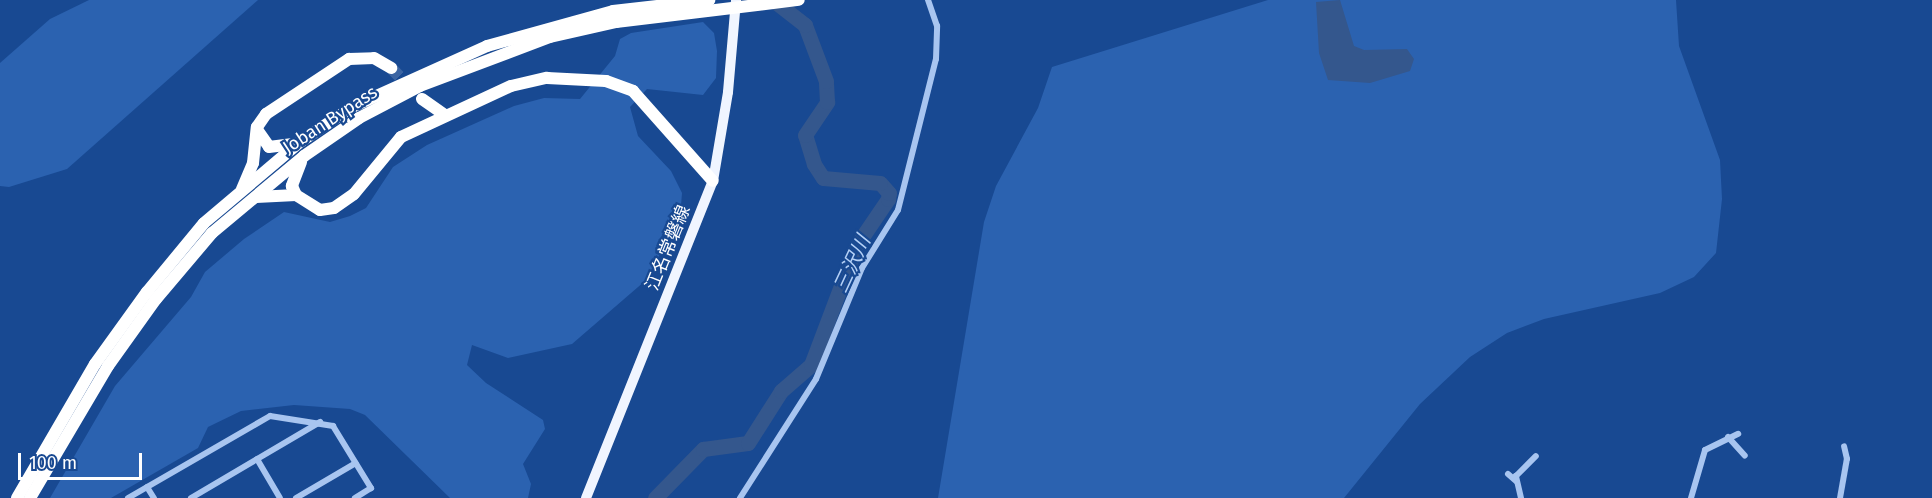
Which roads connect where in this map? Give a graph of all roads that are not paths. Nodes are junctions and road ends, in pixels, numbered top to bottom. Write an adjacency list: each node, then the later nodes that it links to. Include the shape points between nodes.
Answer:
1 (709, 0): 5 (highway, Joban Bypass)
2 (736, 0): 12 (main road, 江名常磐線, via 728,92)
3 (799, 0): 5 (highway, Joban Bypass)
4 (928, 0): 36 (street, via 937,26 936,59 898,210 862,268 816,379)
5 (683, 9): 10 (highway, Joban Bypass, via 613,11 487,46 362,101); 11 (highway, Joban Bypass, via 616,22 493,55 420,86 359,118)
6 (391, 68): 9 (highway, via 374,58 349,59 266,114)
7 (422, 99): 8 (highway)
8 (446, 116): 12 (highway, via 533,79 618,83 641,98); 14 (highway, via 394,143 343,204 320,210)
9 (257, 127): 10 (highway, via 262,143 270,147 281,149); 13 (highway, via 253,163)
10 (300, 142): 13 (highway, Joban Bypass)
11 (304, 156): 14 (highway, via 294,176); 15 (highway, Joban Bypass)
12 (713, 181): 35 (main road, 江名常磐線)
13 (242, 190): 27 (highway, Joban Bypass, via 204,223 147,292 95,364)
14 (296, 195): 15 (highway, via 271,194)
15 (251, 199): 28 (highway, Joban Bypass, via 212,233 156,299 108,366)
16 (320, 422): 22 (street); 23 (street, via 333,426); 26 (street, via 270,416)
17 (1738, 434): 18 (street)
18 (1728, 437): 21 (street); 38 (street, via 1702,454)
19 (1844, 446): 39 (street, via 1847,459)
20 (1536, 456): 25 (street, via 1519,471)
21 (1745, 456)
22 (257, 459): 31 (street); 32 (street)
23 (356, 463): 33 (street); 34 (street, via 371,488)
24 (1508, 474): 25 (street)
25 (1516, 481): 37 (street)
26 (147, 487): 29 (street); 30 (street)
27 (17, 498)
28 (30, 498)
29 (128, 498)
30 (154, 498)
31 (191, 498)
32 (280, 498)
33 (296, 498)
34 (355, 498)
35 (586, 498)
36 (740, 498)
37 (1521, 498)
38 (1691, 498)
39 (1840, 498)

